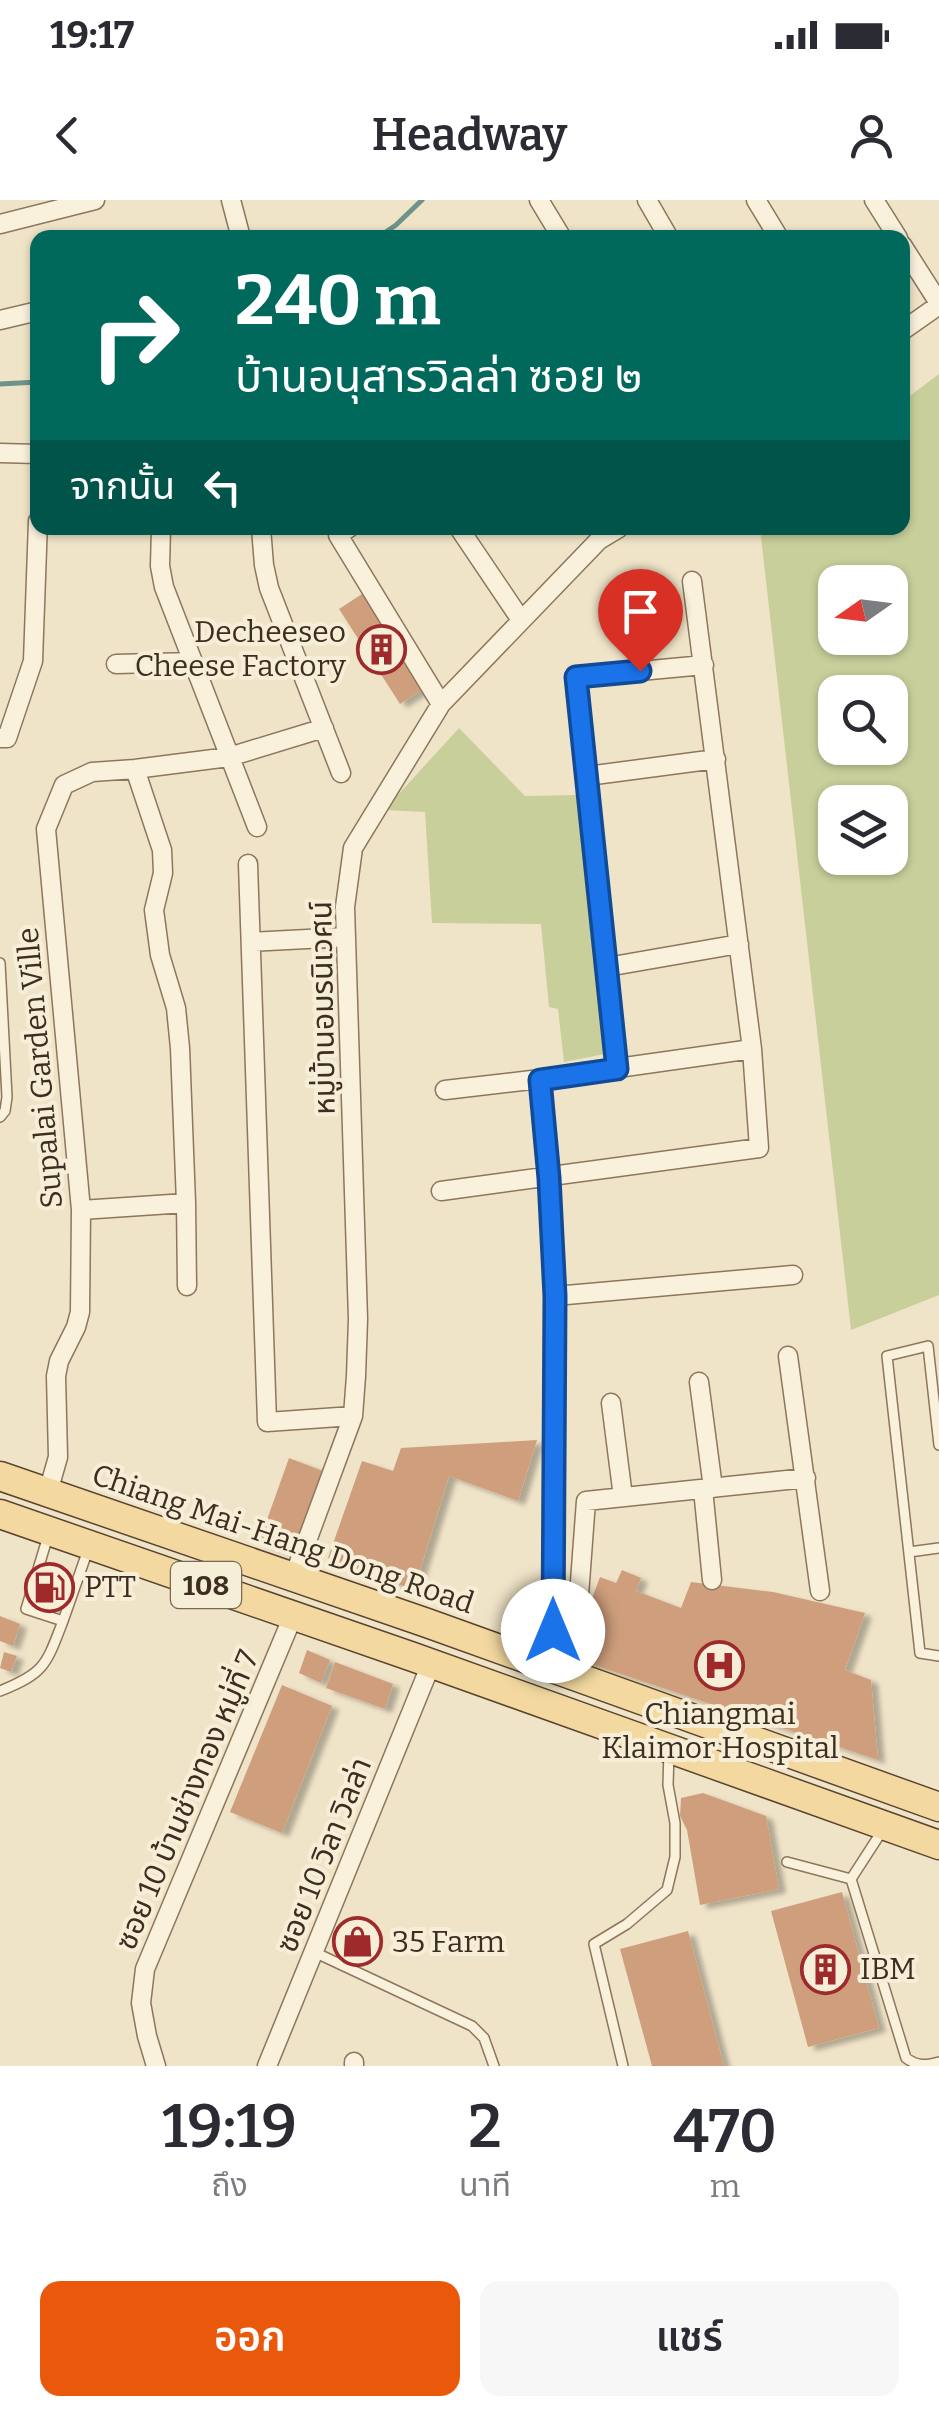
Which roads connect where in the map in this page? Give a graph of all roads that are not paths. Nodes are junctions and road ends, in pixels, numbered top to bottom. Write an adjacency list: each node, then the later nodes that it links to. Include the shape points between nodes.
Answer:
1 (94, 200): 7 (street)
2 (230, 200): 8 (street)
3 (539, 200): 9 (street)
4 (647, 200): 10 (street)
5 (756, 200): 11 (street)
6 (874, 200): 12 (street)
7 (0, 224)
8 (239, 230)
9 (557, 230)
10 (664, 230)
11 (775, 230)
12 (893, 230)
13 (910, 258): 14 (street)
14 (939, 304): 17 (street)
15 (30, 313): 16 (street)
16 (0, 320)
17 (910, 325)
18 (0, 453): 19 (street)
19 (30, 454)
20 (38, 535): 33 (street, via 33,661)
21 (161, 535): 28 (street, via 164,587)
22 (261, 535): 32 (street, via 269,588)
23 (345, 535): 31 (street)
24 (464, 535): 27 (street)
25 (594, 535): 27 (street, หมู่บ้านอมรนิเวศน์)
26 (692, 581): 30 (street)
27 (521, 620): 31 (street, หมู่บ้านอมรนิเวศน์)
28 (192, 662): 29 (street); 34 (street)
29 (116, 664)
30 (704, 665): 35 (street); 38 (street, via 576,677)
31 (441, 704): 41 (street, หมู่บ้านอมรนิเวศน์, via 354,848)
32 (324, 728): 34 (street, Supalai Garden Ville); 37 (street)
33 (4, 738)
34 (229, 757): 36 (street, Supalai Garden Ville); 39 (street)
35 (716, 759): 38 (street); 43 (street)
36 (135, 769): 53 (street, via 162,850 154,910 176,1008); 54 (street, Supalai Garden Ville, via 92,772 64,785 46,829)
37 (342, 773)
38 (587, 776): 45 (street)
39 (257, 828)
40 (248, 864): 42 (street)
41 (346, 937): 42 (street); 61 (street, หมู่บ้านอมรนิเวศน์, via 358,1319)
42 (251, 942): 61 (street, via 267,1422)
43 (739, 944): 45 (street); 46 (street)
44 (0, 963): 50 (lane, via 7,1097)
45 (606, 967): 47 (street)
46 (752, 1049): 47 (street); 51 (street, via 760,1148)
47 (617, 1069): 48 (street)
48 (540, 1080): 49 (street); 51 (street)
49 (444, 1090)
50 (0, 1117)
51 (549, 1178): 52 (street); 57 (street)
52 (441, 1191)
53 (186, 1203): 54 (street); 56 (street)
54 (81, 1210): 66 (street, Supalai Garden Ville, via 80,1312 56,1376 58,1457)
55 (793, 1275): 57 (street)
56 (186, 1286)
57 (555, 1296): 81 (street)
58 (788, 1356): 64 (street)
59 (699, 1382): 65 (street)
60 (611, 1403): 67 (street)
61 (353, 1416): 73 (street, หมู่บ้านอมรนิเวศน์)
62 (939, 1445): 72 (lane, via 928,1346 888,1356)
63 (0, 1476): 66 (main road, Chiang Mai-Hang Dong Road / 108)
64 (806, 1478): 65 (street); 75 (street)
65 (708, 1489): 67 (street); 74 (street)
66 (48, 1492): 73 (main road, Chiang Mai-Hang Dong Road / 108)
67 (623, 1498): 81 (street, via 586,1501)
68 (0, 1514): 69 (main road, 108)
69 (50, 1531): 70 (main road, 108); 77 (lane, via 26,1609)
70 (90, 1545): 76 (main road, 108); 77 (lane)
71 (939, 1548): 72 (lane)
72 (909, 1552): 79 (lane, via 920,1653)
73 (294, 1576): 78 (main road, Chiang Mai-Hang Dong Road / 108)
74 (712, 1580)
75 (820, 1591)
76 (294, 1616): 80 (main road, 108); 91 (street, ซอย 10 บ้านช่างทอง หมู่ที่ 7, via 145,1970 141,2003)
77 (64, 1621): 82 (lane, via 48,1660 28,1680)
78 (427, 1623): 80 (main road); 81 (main road, Chiang Mai-Hang Dong Road / 108)
79 (939, 1656)
80 (422, 1661): 83 (main road, 108); 89 (street, ซอย 10 วิลา วิลล่า)
81 (563, 1672): 84 (main road, Chiang Mai-Hang Dong Road / 108)
82 (0, 1691)
83 (669, 1748): 85 (main road, 108); 94 (lane, via 675,1856 667,1890 594,1944)
84 (939, 1808)
85 (885, 1826): 86 (main road, 108); 88 (lane)
86 (939, 1845)
87 (787, 1862): 88 (lane)
88 (851, 1879): 90 (lane, via 906,2058 914,2065)
89 (314, 1952): 92 (street, ซอย 10 วิลา วิลล่า); 93 (lane, via 472,2026)
90 (939, 2062)
91 (156, 2066)
92 (267, 2066)
93 (494, 2066)
94 (623, 2066)

